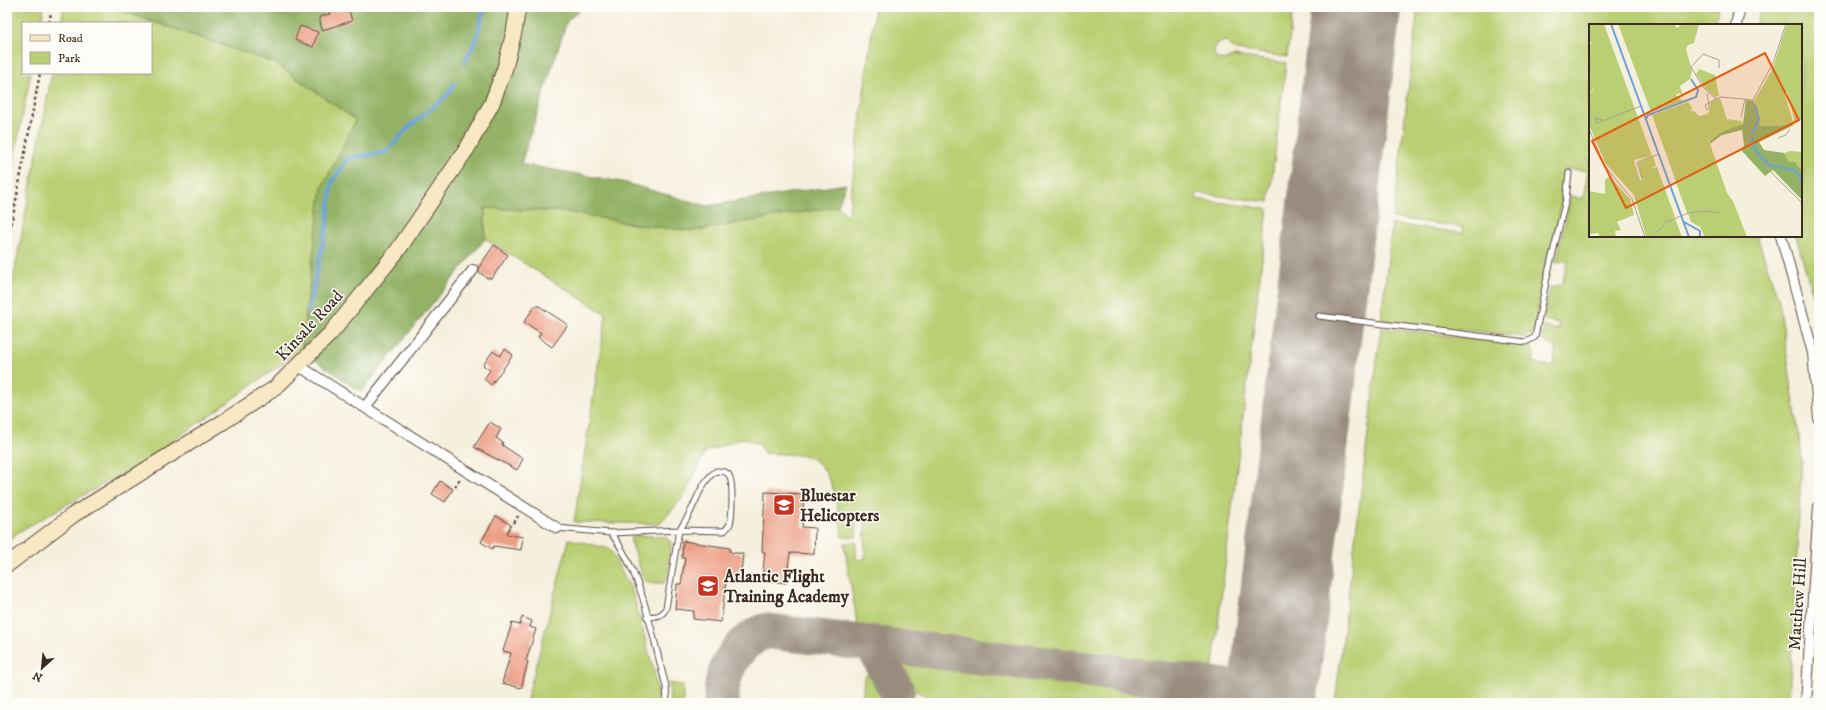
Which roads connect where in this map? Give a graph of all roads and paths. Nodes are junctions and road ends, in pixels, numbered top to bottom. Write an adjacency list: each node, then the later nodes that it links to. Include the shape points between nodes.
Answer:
1 (52, 7): 4 (path)
2 (518, 7): 12 (main road, Kinsale Road, via 505,68 492,103 468,147 398,250 331,333)
3 (1740, 7): 5 (street)
4 (49, 22)
5 (1736, 24)
6 (40, 74): 9 (path)
7 (1569, 173): 11 (lane, via 1566,199 1535,337 1526,342)
8 (1781, 237): 14 (street, via 1813,353)
9 (7, 248)
10 (473, 270): 13 (street)
11 (1319, 316)
12 (299, 366): 13 (street); 19 (main road, Kinsale Road, via 275,388 73,515)
13 (365, 407): 16 (street)
14 (1819, 418)
15 (1819, 506): 22 (street, Matthew Hill)
16 (556, 528): 18 (lane)
17 (679, 530): 17 (lane, via 724,531 727,528 730,522 732,481 728,474 716,471 711,475 704,483 687,521); 18 (lane); 20 (lane, via 666,608 660,616)
18 (611, 533): 20 (lane, via 626,556 639,587)
19 (7, 565)
20 (647, 617): 21 (lane, via 666,686)
21 (667, 703)
22 (1806, 703)

